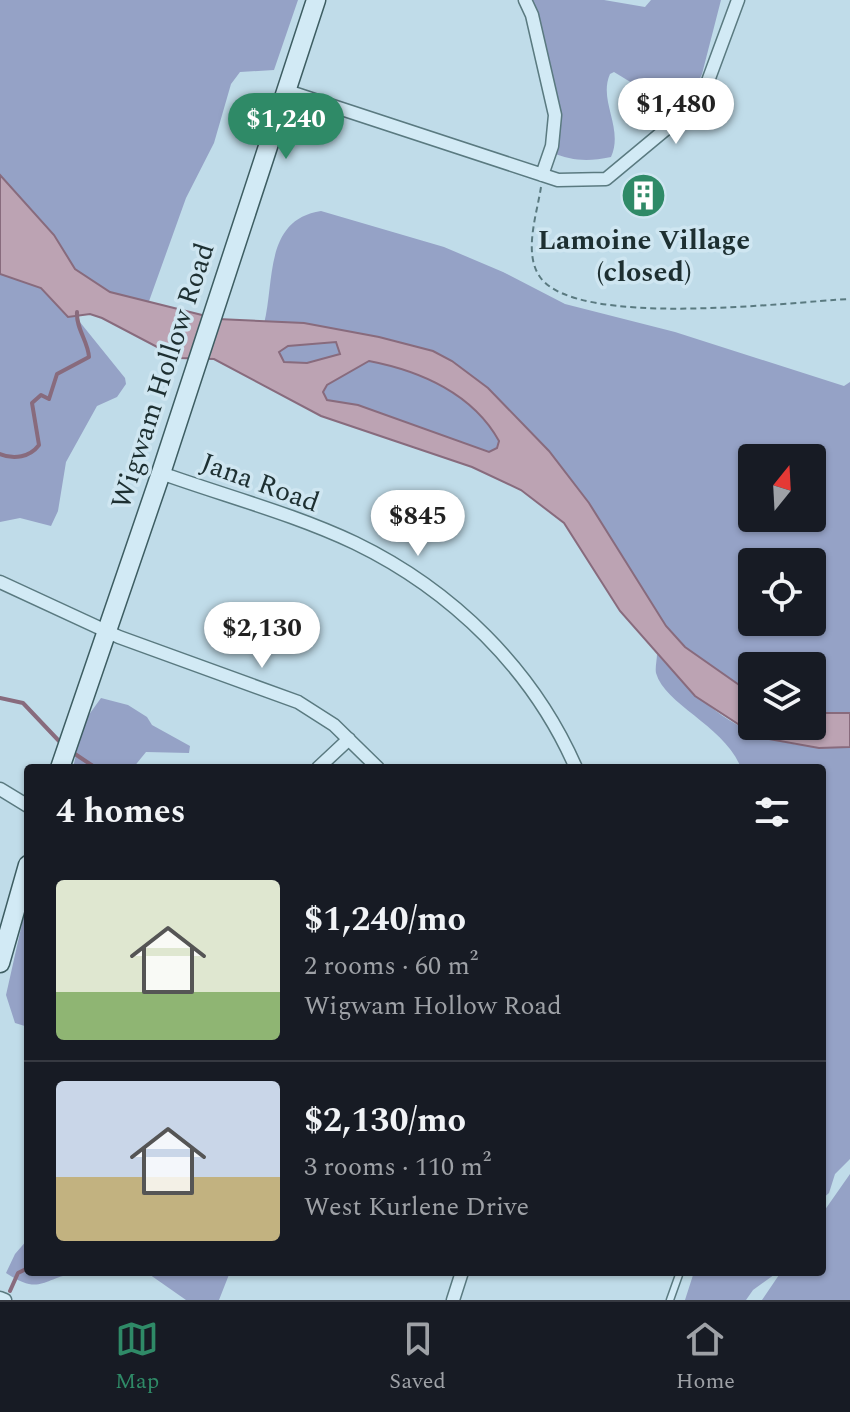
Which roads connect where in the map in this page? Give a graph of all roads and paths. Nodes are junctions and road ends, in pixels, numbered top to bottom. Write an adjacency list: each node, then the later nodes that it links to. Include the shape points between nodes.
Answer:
1 (316, 0): 4 (street, Wigwam Hollow Road)
2 (525, 0): 5 (street, via 555,115)
3 (738, 0): 5 (street, via 706,91 695,107 606,179 574,182)
4 (287, 91): 5 (street); 7 (street, Wigwam Hollow Road)
5 (542, 175): 6 (path, via 531,257 552,290 645,310)
6 (850, 299)
7 (161, 473): 9 (street, Wigwam Hollow Road); 14 (street, Jana Road, via 352,541 422,581 477,627 522,677)
8 (0, 582): 9 (street)
9 (107, 630): 10 (street, via 298,702); 11 (street, Wigwam Hollow Road)
10 (349, 739): 12 (street); 13 (street)
11 (61, 764)
12 (322, 764)
13 (374, 764)
14 (574, 764)
15 (0, 789): 16 (street)
16 (24, 804)
17 (24, 879): 18 (street)
18 (0, 963)
19 (461, 1276): 21 (street)
20 (679, 1276): 22 (lane)
21 (453, 1300)
22 (670, 1300)

